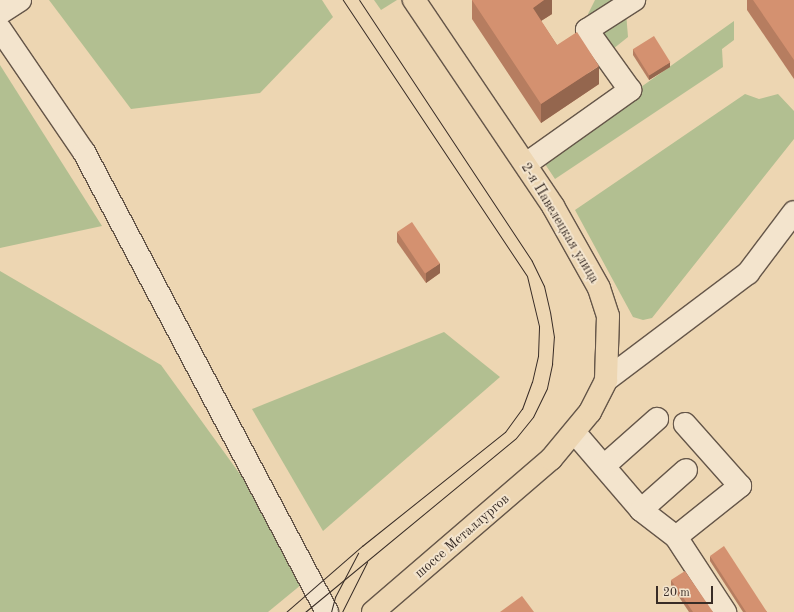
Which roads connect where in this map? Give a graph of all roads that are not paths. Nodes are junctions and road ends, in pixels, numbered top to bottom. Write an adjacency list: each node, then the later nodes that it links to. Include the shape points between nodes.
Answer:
1 (20, 0): 4 (street)
2 (414, 0): 6 (main road, 2-я Павелецкая улица)
3 (634, 0): 6 (street, via 587,30 630,90)
4 (0, 13)
5 (0, 29): 17 (street, via 84,152)
6 (526, 164): 8 (main road, 2-я Павелецкая улица, via 599,288 608,316)
7 (794, 212): 8 (street, via 748,273)
8 (606, 380): 11 (main road, 2-я Павелецкая улица, via 590,412)
9 (657, 419): 13 (street)
10 (685, 424): 16 (street, via 740,486)
11 (575, 433): 12 (main road, 2-я Павелецкая улица); 13 (street)
12 (551, 460): 18 (main road, шоссе Металлургов)
13 (604, 466): 15 (street)
14 (686, 470): 15 (street)
15 (641, 510): 16 (street)
16 (676, 537): 19 (street)
17 (327, 612)
18 (373, 612)
19 (725, 612)

